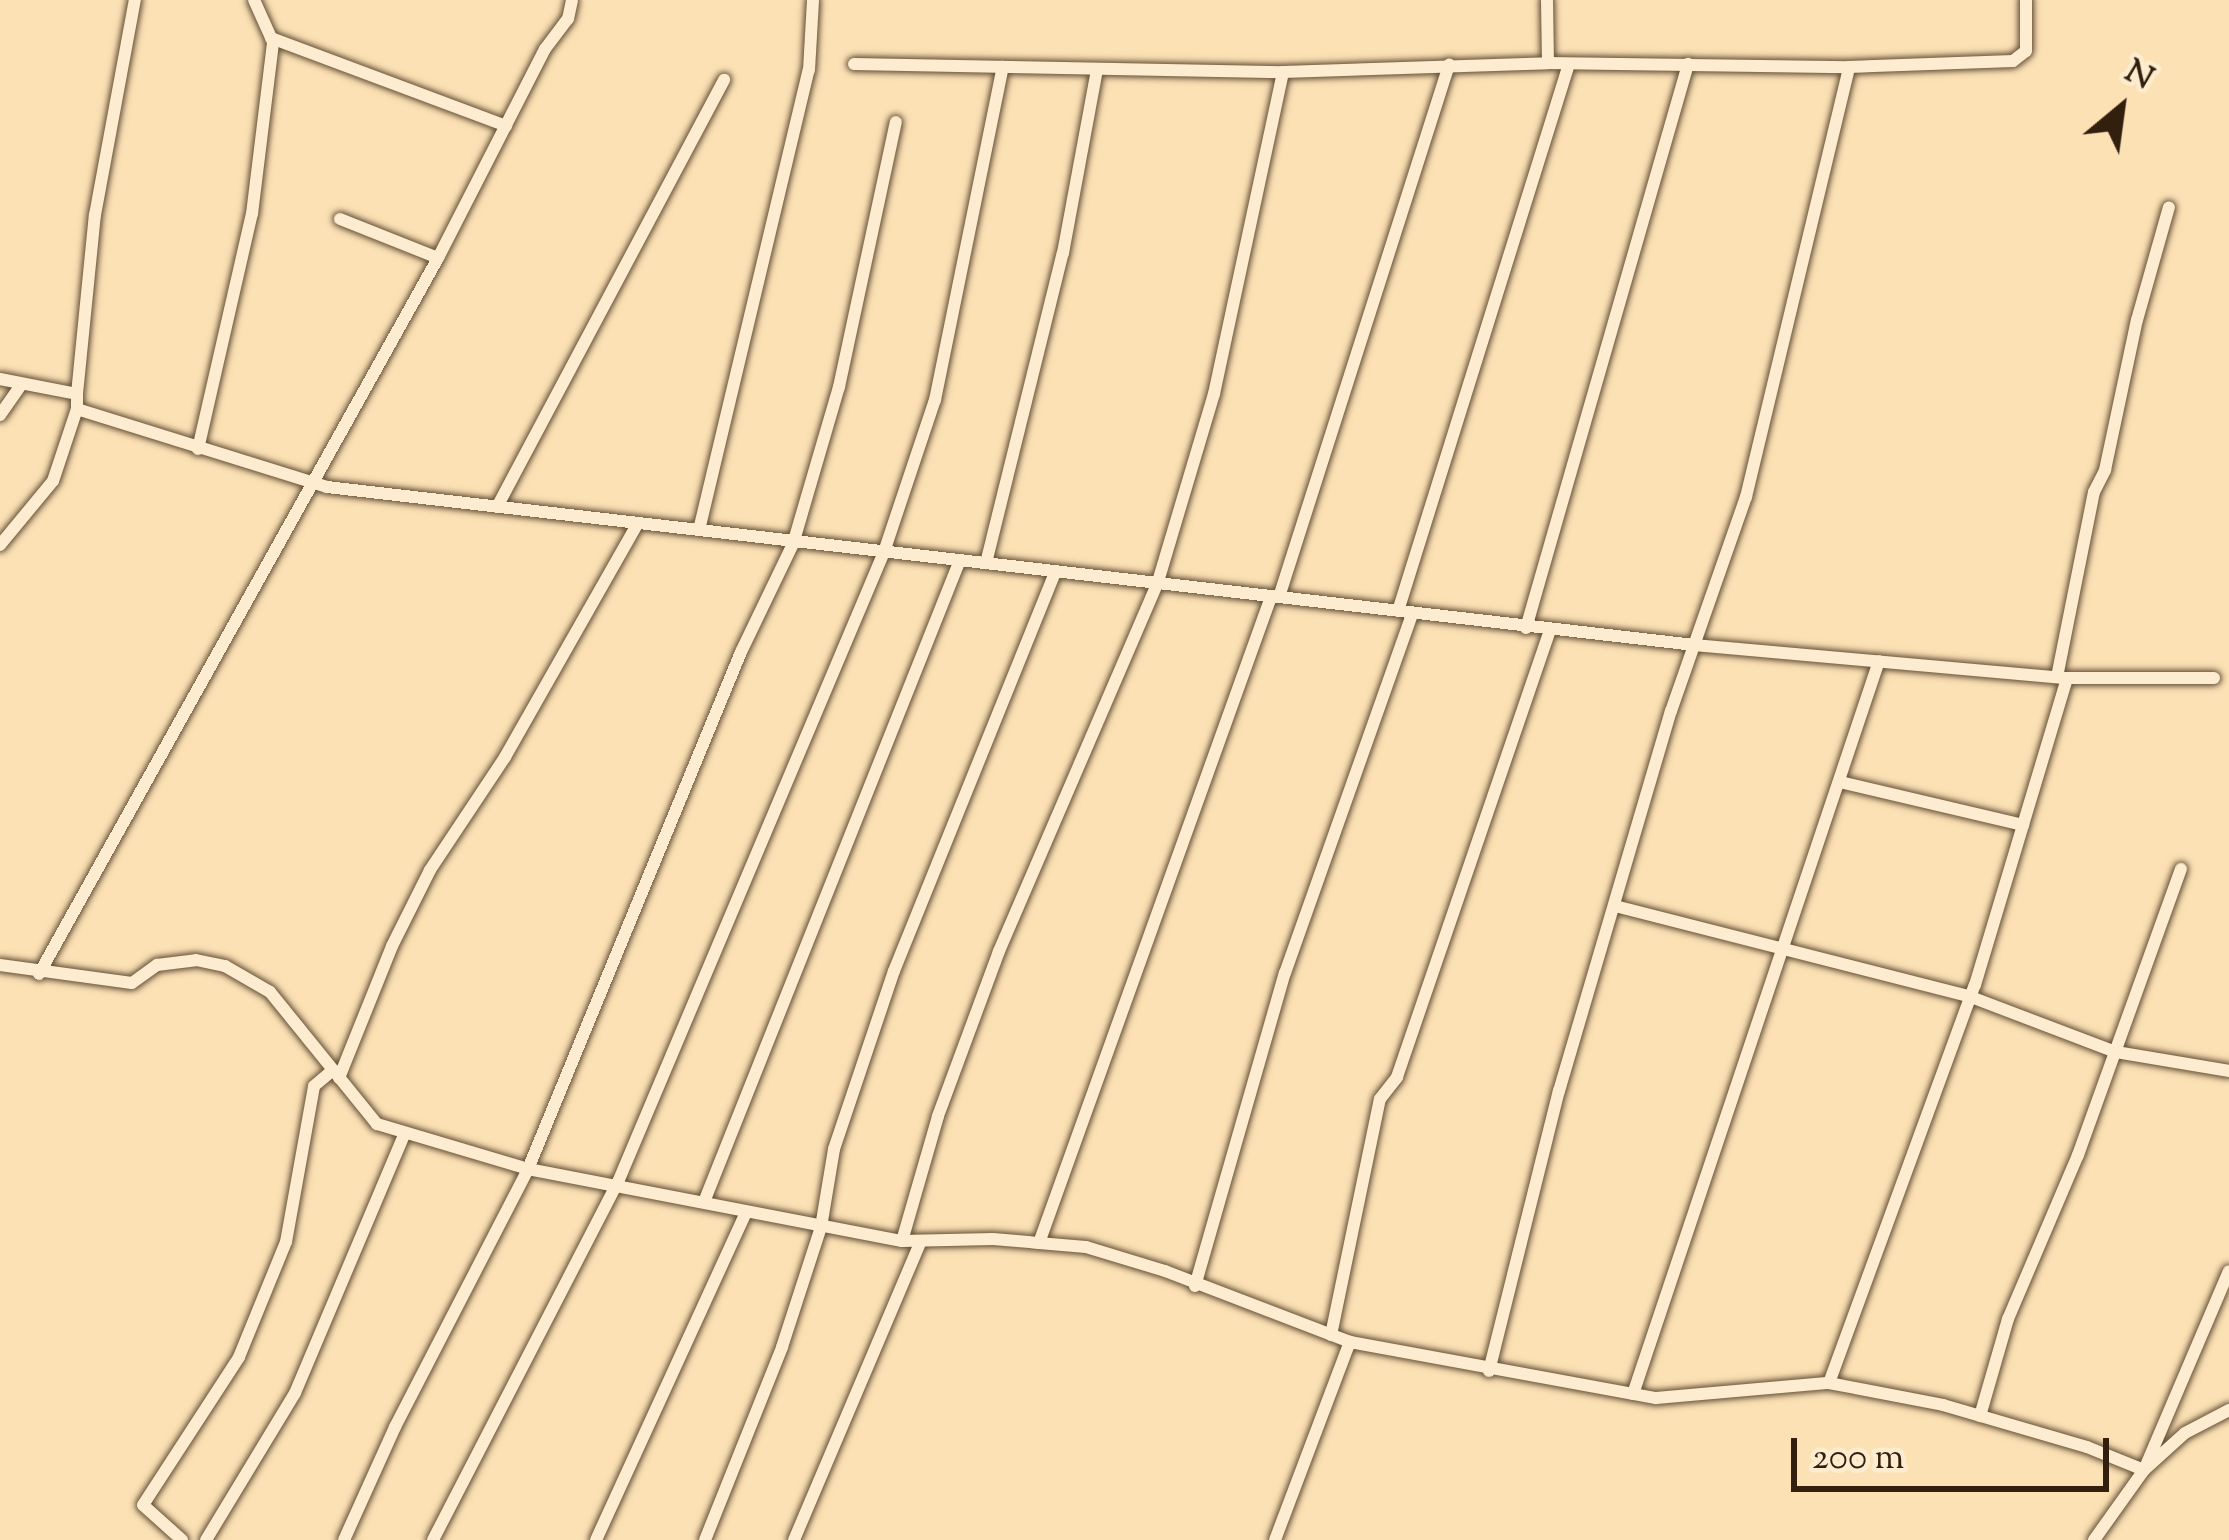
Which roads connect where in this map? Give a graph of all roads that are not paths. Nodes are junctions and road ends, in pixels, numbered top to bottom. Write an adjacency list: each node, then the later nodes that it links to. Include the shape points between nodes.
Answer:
1 (135, 0): 25 (street, via 95,215)
2 (254, 0): 7 (street)
3 (572, 0): 19 (street)
4 (813, 0): 31 (street, via 809,70)
5 (1547, 0): 8 (street)
6 (2026, 0): 14 (street, via 2026,51 2013,62)
7 (271, 38): 19 (street); 27 (street, via 252,214)
8 (1548, 63): 10 (street); 12 (street)
9 (854, 64): 13 (street)
10 (1569, 64): 11 (street); 40 (street)
11 (1688, 64): 14 (street); 41 (street)
12 (1449, 65): 16 (street); 39 (street)
13 (1003, 67): 15 (street); 34 (street, via 935,400)
14 (1849, 67): 43 (street, via 1746,497)
15 (1097, 69): 16 (street); 36 (street, via 1063,253)
16 (1283, 72): 38 (street, via 1214,394)
17 (724, 80): 29 (street)
18 (896, 122): 32 (street, via 839,387)
19 (506, 125): 22 (street)
20 (2169, 207): 45 (street, via 2094,492)
21 (340, 219): 22 (street)
22 (439, 258): 28 (street)
23 (0, 379): 24 (street)
24 (22, 384): 25 (street); 26 (street)
25 (77, 402): 27 (street); 33 (street, via 52,481)
26 (0, 415)
27 (198, 448): 28 (street)
28 (313, 482): 29 (street); 53 (street)
29 (497, 507): 30 (street)
30 (638, 523): 31 (street); 57 (street, via 505,757 430,870)
31 (699, 530): 32 (street)
32 (793, 544): 34 (street); 59 (street)
33 (0, 545)
34 (884, 552): 35 (street); 60 (street)
35 (960, 560): 36 (street); 61 (street)
36 (986, 563): 37 (street)
37 (1055, 573): 38 (street); 63 (street, via 894,971 833,1149)
38 (1157, 585): 39 (street); 64 (street, via 999,951)
39 (1275, 597): 40 (street); 65 (street)
40 (1405, 613): 41 (street); 68 (street, via 1285,973)
41 (1526, 628): 42 (street)
42 (1550, 630): 43 (street); 69 (street, via 1396,1079 1380,1099)
43 (1694, 646): 44 (street); 50 (street)
44 (1880, 662): 45 (street); 47 (street)
45 (2062, 677): 46 (street); 48 (street)
46 (2214, 678)
47 (1840, 782): 48 (street); 51 (street)
48 (2023, 824): 54 (street)
49 (2181, 869): 55 (street)
50 (1615, 905): 51 (street); 71 (street)
51 (1784, 948): 54 (street); 73 (street)
52 (0, 965): 53 (street)
53 (39, 974): 57 (street, via 132,983 157,965 225,966 270,992)
54 (1971, 997): 55 (street); 72 (street)
55 (2116, 1052): 56 (street); 75 (street, via 2008,1319)
56 (2229, 1071)
57 (336, 1074): 58 (street, via 377,1124); 77 (street, via 314,1086 286,1242 239,1357 143,1505)
58 (404, 1136): 59 (street); 78 (street, via 295,1393)
59 (529, 1169): 60 (street); 79 (street)
60 (618, 1183): 61 (street); 80 (street)
61 (704, 1202): 62 (street)
62 (745, 1214): 63 (street); 81 (street)
63 (820, 1227): 64 (street); 82 (street)
64 (902, 1241): 66 (street)
65 (1039, 1243): 66 (street); 68 (street, via 1086,1247)
66 (920, 1244): 83 (street)
67 (2229, 1271): 76 (street)
68 (1195, 1286): 69 (street)
69 (1331, 1335): 70 (street)
70 (1350, 1342): 71 (street); 84 (street)
71 (1489, 1371): 73 (street)
72 (1829, 1383): 73 (street); 75 (street)
73 (1633, 1394)
74 (2229, 1410): 76 (street, via 2185,1433)
75 (1980, 1416): 76 (street)
76 (2144, 1470): 85 (street)
77 (182, 1540)
78 (206, 1540)
79 (344, 1540)
80 (433, 1540)
81 (596, 1540)
82 (705, 1540)
83 (794, 1540)
84 (1275, 1540)
85 (2094, 1540)

